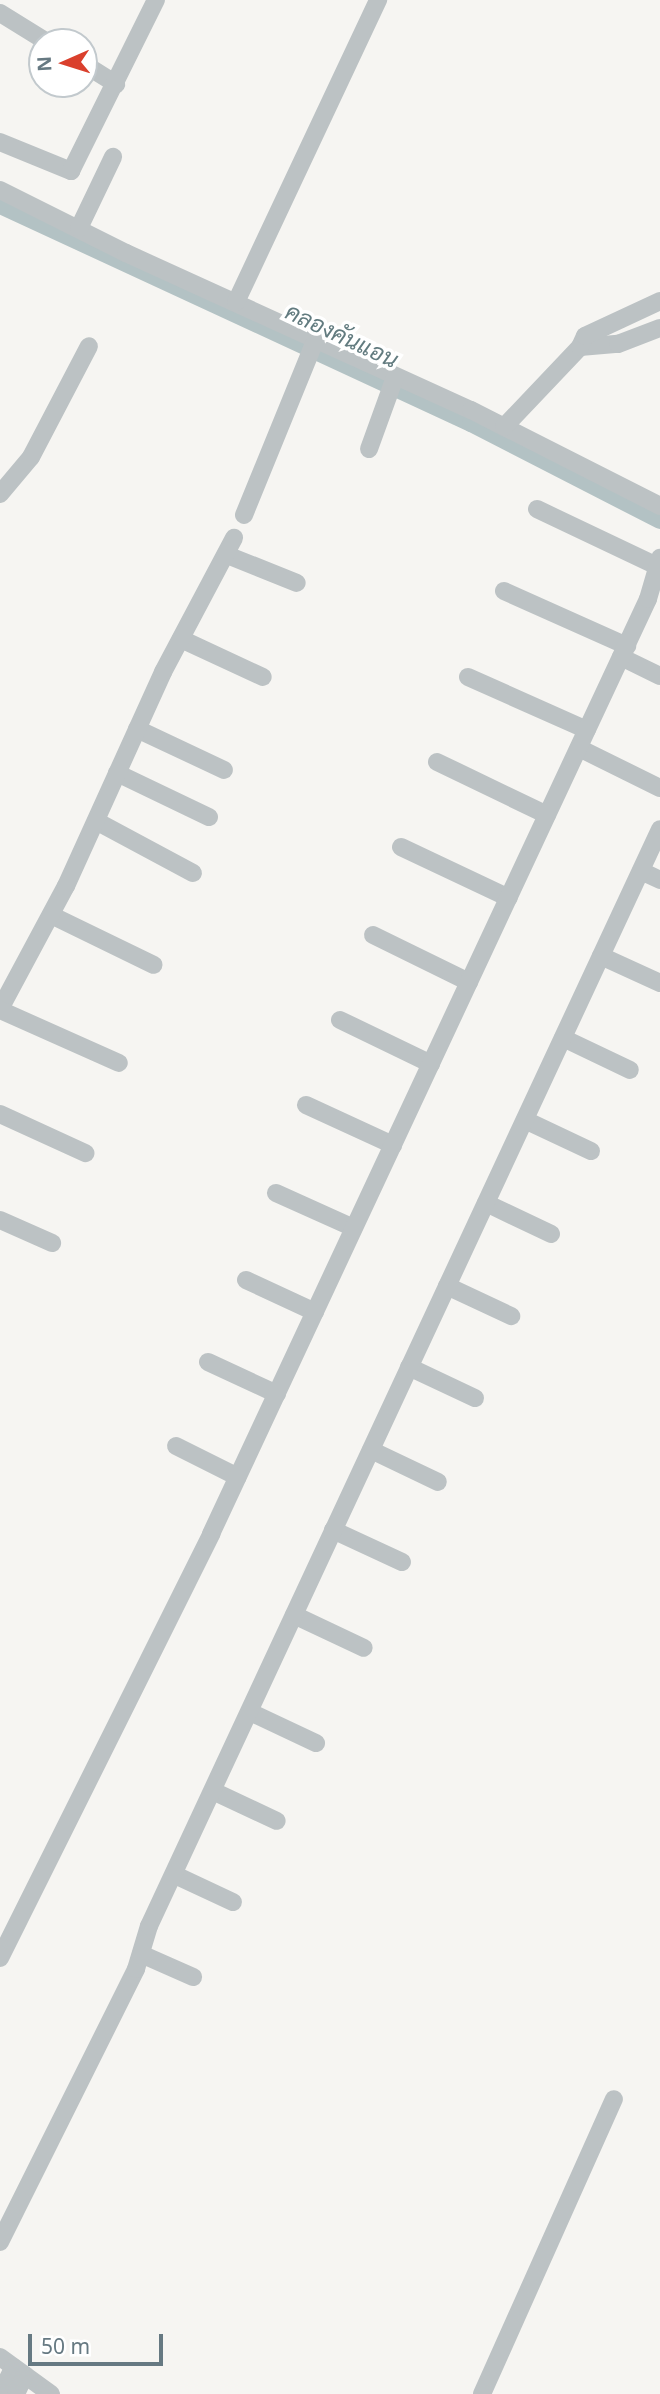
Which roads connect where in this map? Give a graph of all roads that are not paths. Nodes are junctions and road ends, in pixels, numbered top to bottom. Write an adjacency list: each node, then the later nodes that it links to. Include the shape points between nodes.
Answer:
1 (156, 0): 6 (street)
2 (378, 0): 12 (street)
3 (0, 13): 4 (street)
4 (28, 30)
5 (98, 73): 6 (street)
6 (116, 84): 7 (street, via 71,172)
7 (0, 142)
8 (113, 157): 10 (street)
9 (0, 190): 10 (street)
10 (79, 228): 12 (street)
11 (660, 301): 16 (street, via 585,336)
12 (236, 302): 14 (street)
13 (660, 328): 16 (street, via 618,344)
14 (316, 339): 17 (street); 23 (street)
15 (89, 346): 20 (street, via 31,457)
16 (580, 347): 18 (street)
17 (394, 377): 18 (street); 19 (street)
18 (504, 427): 21 (street)
19 (369, 449)
20 (0, 494)
21 (660, 506)
22 (537, 509): 24 (street)
23 (244, 515)
24 (658, 562): 28 (street, via 649,599)
25 (297, 583): 27 (street, via 231,546)
26 (504, 591): 28 (street)
27 (181, 639): 30 (street); 32 (street)
28 (624, 651): 29 (street); 33 (street)
29 (660, 676)
30 (263, 677)
31 (468, 677): 33 (street)
32 (137, 729): 36 (street); 37 (street)
33 (587, 730): 34 (street)
34 (579, 748): 38 (street); 39 (street)
35 (437, 762): 39 (street)
36 (224, 770)
37 (117, 772): 40 (street); 41 (street)
38 (660, 788)
39 (547, 815): 47 (street)
40 (209, 817)
41 (96, 821): 45 (street); 48 (street)
42 (660, 829): 44 (street)
43 (401, 847): 47 (street)
44 (641, 871): 46 (street); 50 (street)
45 (193, 873)
46 (660, 880)
47 (509, 898): 52 (street)
48 (51, 915): 51 (street); 54 (street)
49 (373, 935): 52 (street)
50 (601, 956): 53 (street); 56 (street)
51 (154, 965)
52 (469, 982): 58 (street)
53 (660, 983)
54 (0, 1010): 57 (street)
55 (341, 1020): 58 (street)
56 (563, 1038): 59 (street); 62 (street)
57 (118, 1063)
58 (431, 1064): 63 (street)
59 (630, 1070)
60 (306, 1105): 63 (street)
61 (0, 1114): 65 (street)
62 (525, 1120): 64 (street); 67 (street)
63 (393, 1145): 69 (street)
64 (591, 1151)
65 (85, 1153)
66 (276, 1193): 69 (street)
67 (486, 1203): 70 (street); 73 (street)
68 (0, 1220): 71 (street)
69 (354, 1228): 74 (street)
70 (551, 1234)
71 (51, 1243)
72 (246, 1280): 74 (street)
73 (447, 1286): 75 (street); 77 (street)
74 (315, 1312): 78 (street)
75 (511, 1316)
76 (208, 1362): 78 (street)
77 (409, 1367): 79 (street); 81 (street)
78 (277, 1394): 82 (street)
79 (475, 1398)
80 (176, 1446): 82 (street)
81 (371, 1450): 83 (street); 84 (street)
82 (238, 1477): 95 (street)
83 (438, 1482)
84 (333, 1530): 85 (street); 86 (street)
85 (402, 1562)
86 (294, 1615): 87 (street); 88 (street)
87 (364, 1648)
88 (250, 1712): 89 (street); 90 (street)
89 (316, 1743)
90 (215, 1792): 91 (street); 92 (street)
91 (277, 1821)
92 (175, 1875): 93 (street); 94 (street, via 149,1926)
93 (233, 1902)
94 (141, 1954): 96 (street); 98 (street)
95 (0, 1958)
96 (193, 1977)
97 (614, 2099): 103 (street)
98 (0, 2242)
99 (13, 2367): 100 (street); 101 (street); 102 (street)
100 (0, 2394)
101 (16, 2394)
102 (51, 2394)
103 (482, 2394)

